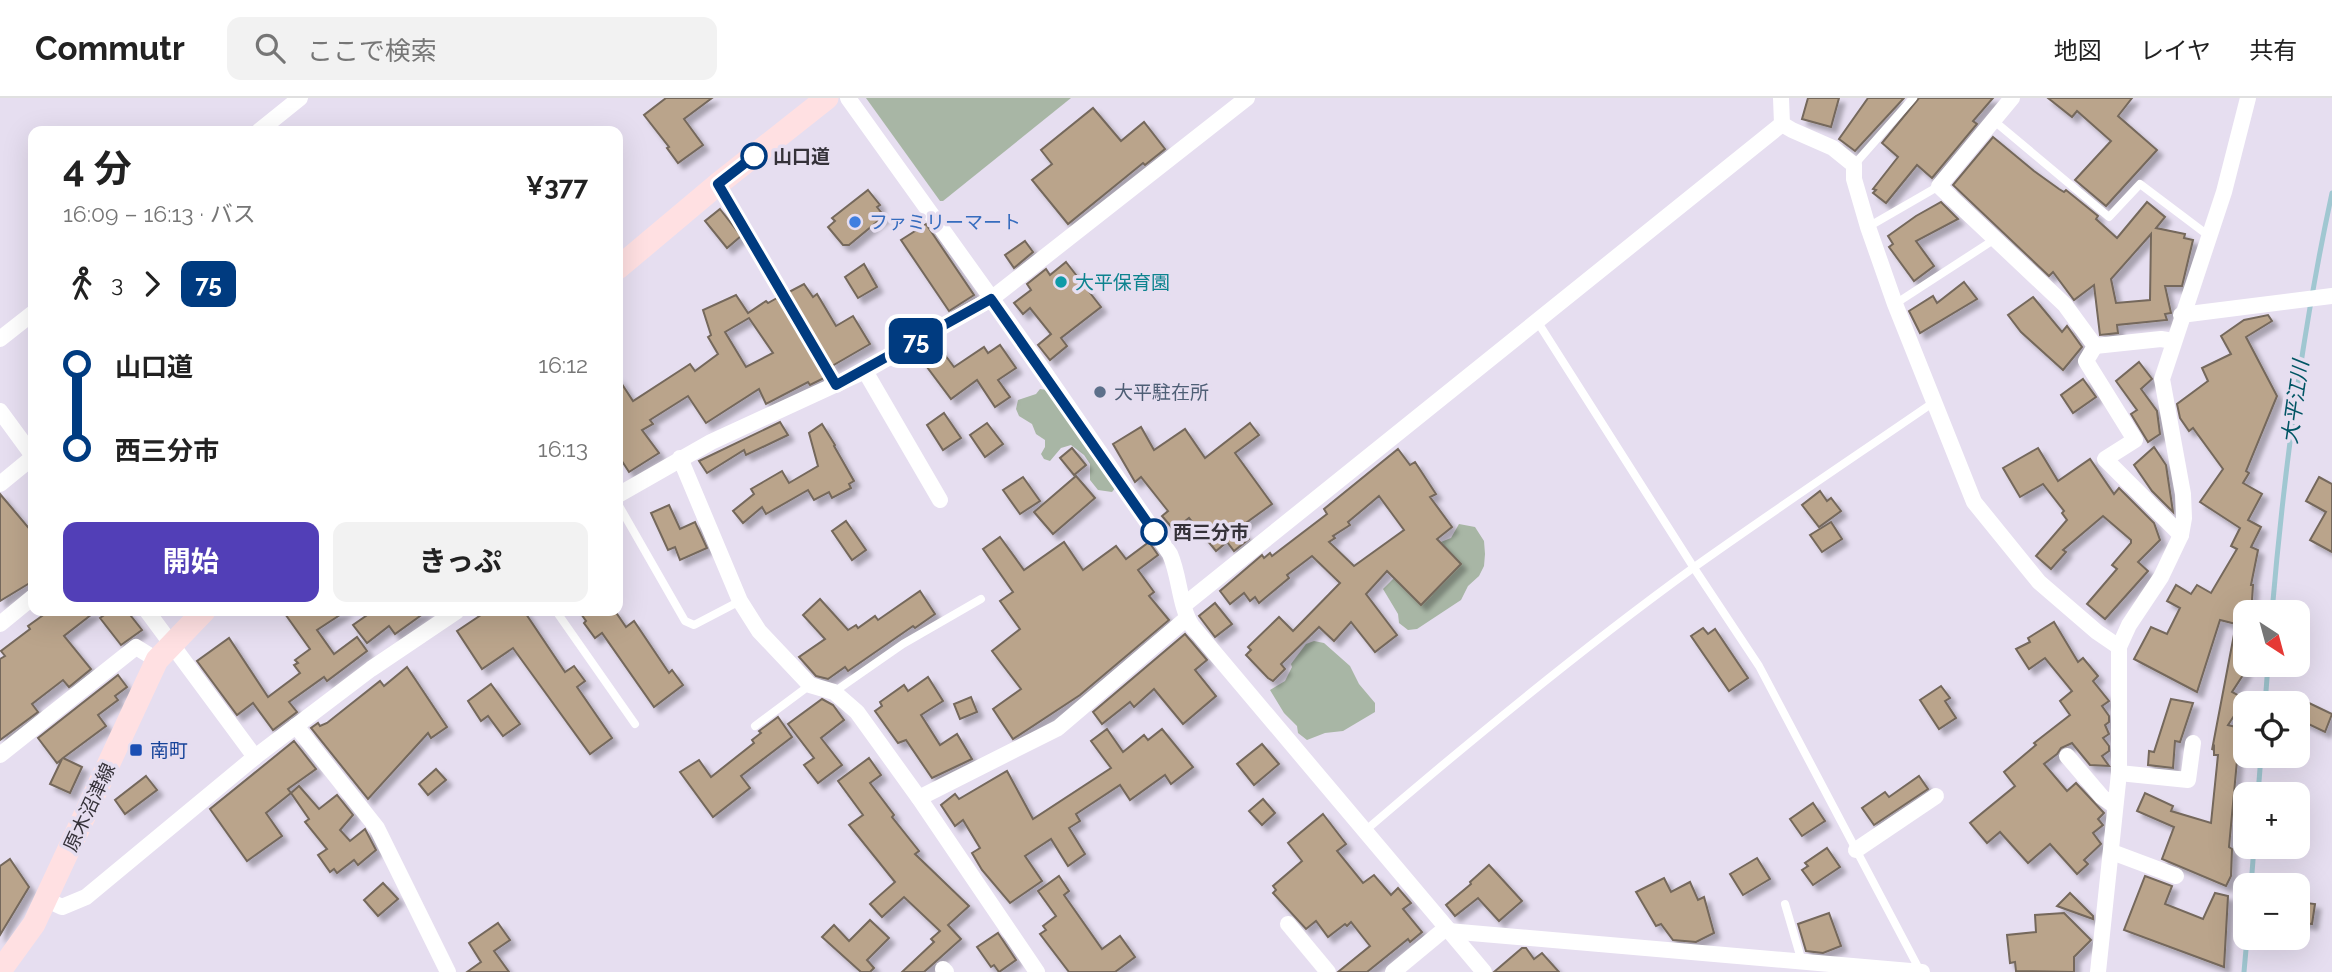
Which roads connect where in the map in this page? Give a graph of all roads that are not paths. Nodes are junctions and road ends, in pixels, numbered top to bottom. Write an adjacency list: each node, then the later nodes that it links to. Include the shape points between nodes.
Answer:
1 (300, 98): 11 (street)
2 (827, 98): 13 (main road)
3 (848, 98): 20 (street)
4 (1248, 98): 20 (street)
5 (1781, 98): 10 (street)
6 (1913, 98): 12 (lane)
7 (2012, 98): 9 (street)
8 (2248, 98): 16 (street)
9 (1993, 120): 14 (street); 16 (lane, via 2109,217 2140,184)
10 (1782, 124): 12 (street, via 1833,148); 24 (street)
11 (265, 126)
12 (1854, 165): 15 (street)
13 (718, 184): 18 (main road); 29 (lane)
14 (1939, 186): 15 (lane); 17 (street)
15 (1868, 227): 21 (street)
16 (2209, 236): 22 (street)
17 (1995, 239): 21 (lane); 27 (street, via 2065,305)
18 (623, 264)
19 (2327, 298): 22 (street)
20 (991, 299): 28 (street); 44 (street, via 1170,554)
21 (1895, 304): 30 (street)
22 (2181, 315): 26 (street)
23 (28, 317): 25 (street)
24 (1537, 321): 40 (lane); 44 (street)
25 (0, 340)
26 (2173, 341): 27 (street); 39 (street, via 2162,379 2183,494)
27 (2095, 346): 39 (street, via 2086,361 2135,440 2105,459)
28 (865, 371): 29 (street); 37 (street)
29 (836, 385): 33 (street)
30 (1934, 402): 40 (lane); 50 (street, via 1974,502 2039,582)
31 (0, 411): 32 (street)
32 (28, 449)
33 (680, 458): 36 (street); 43 (street)
34 (28, 460): 35 (street)
35 (0, 484)
36 (623, 492)
37 (940, 500)
38 (623, 513): 43 (lane, via 685,621 694,625)
39 (2181, 535): 50 (street)
40 (1693, 568): 65 (lane, via 1508,709); 66 (lane, via 1759,666)
41 (981, 598): 53 (lane)
42 (28, 601): 49 (street)
43 (740, 601): 52 (street, via 759,631)
44 (1186, 612): 63 (street, via 1058,728); 65 (street)
45 (150, 616): 51 (street)
46 (199, 616): 51 (main road, 原木沼津線)
47 (450, 616): 55 (street)
48 (559, 616): 54 (lane)
49 (0, 624)
50 (2119, 648): 61 (street)
51 (164, 652): 58 (street, via 136,647); 59 (street); 69 (main road, 原木沼津線)
52 (810, 685): 53 (street); 56 (lane)
53 (834, 692): 63 (street, via 857,712)
54 (635, 724)
55 (296, 726): 59 (street); 76 (street, via 377,828)
56 (755, 726)
57 (2193, 743): 61 (street, via 2188,780)
58 (0, 755)
59 (255, 757): 69 (street, via 86,897 62,907)
60 (2067, 757): 64 (street)
61 (2119, 772): 64 (street)
62 (1936, 796): 66 (street)
63 (919, 798): 74 (street)
64 (2115, 806): 67 (street)
65 (1366, 830): 72 (street)
66 (1856, 850): 80 (lane)
67 (2112, 852): 68 (street); 81 (street)
68 (2176, 876)
69 (45, 899): 75 (main road, 原木沼津線, via 34,924)
70 (1784, 904): 73 (lane)
71 (1288, 924): 77 (street)
72 (1447, 930): 73 (street); 78 (street); 79 (street)
73 (1803, 962): 80 (street)
74 (1030, 969)
75 (0, 971)
76 (448, 972)
77 (1328, 972)
78 (1393, 972)
79 (1484, 972)
80 (1920, 972)
81 (2098, 972)

